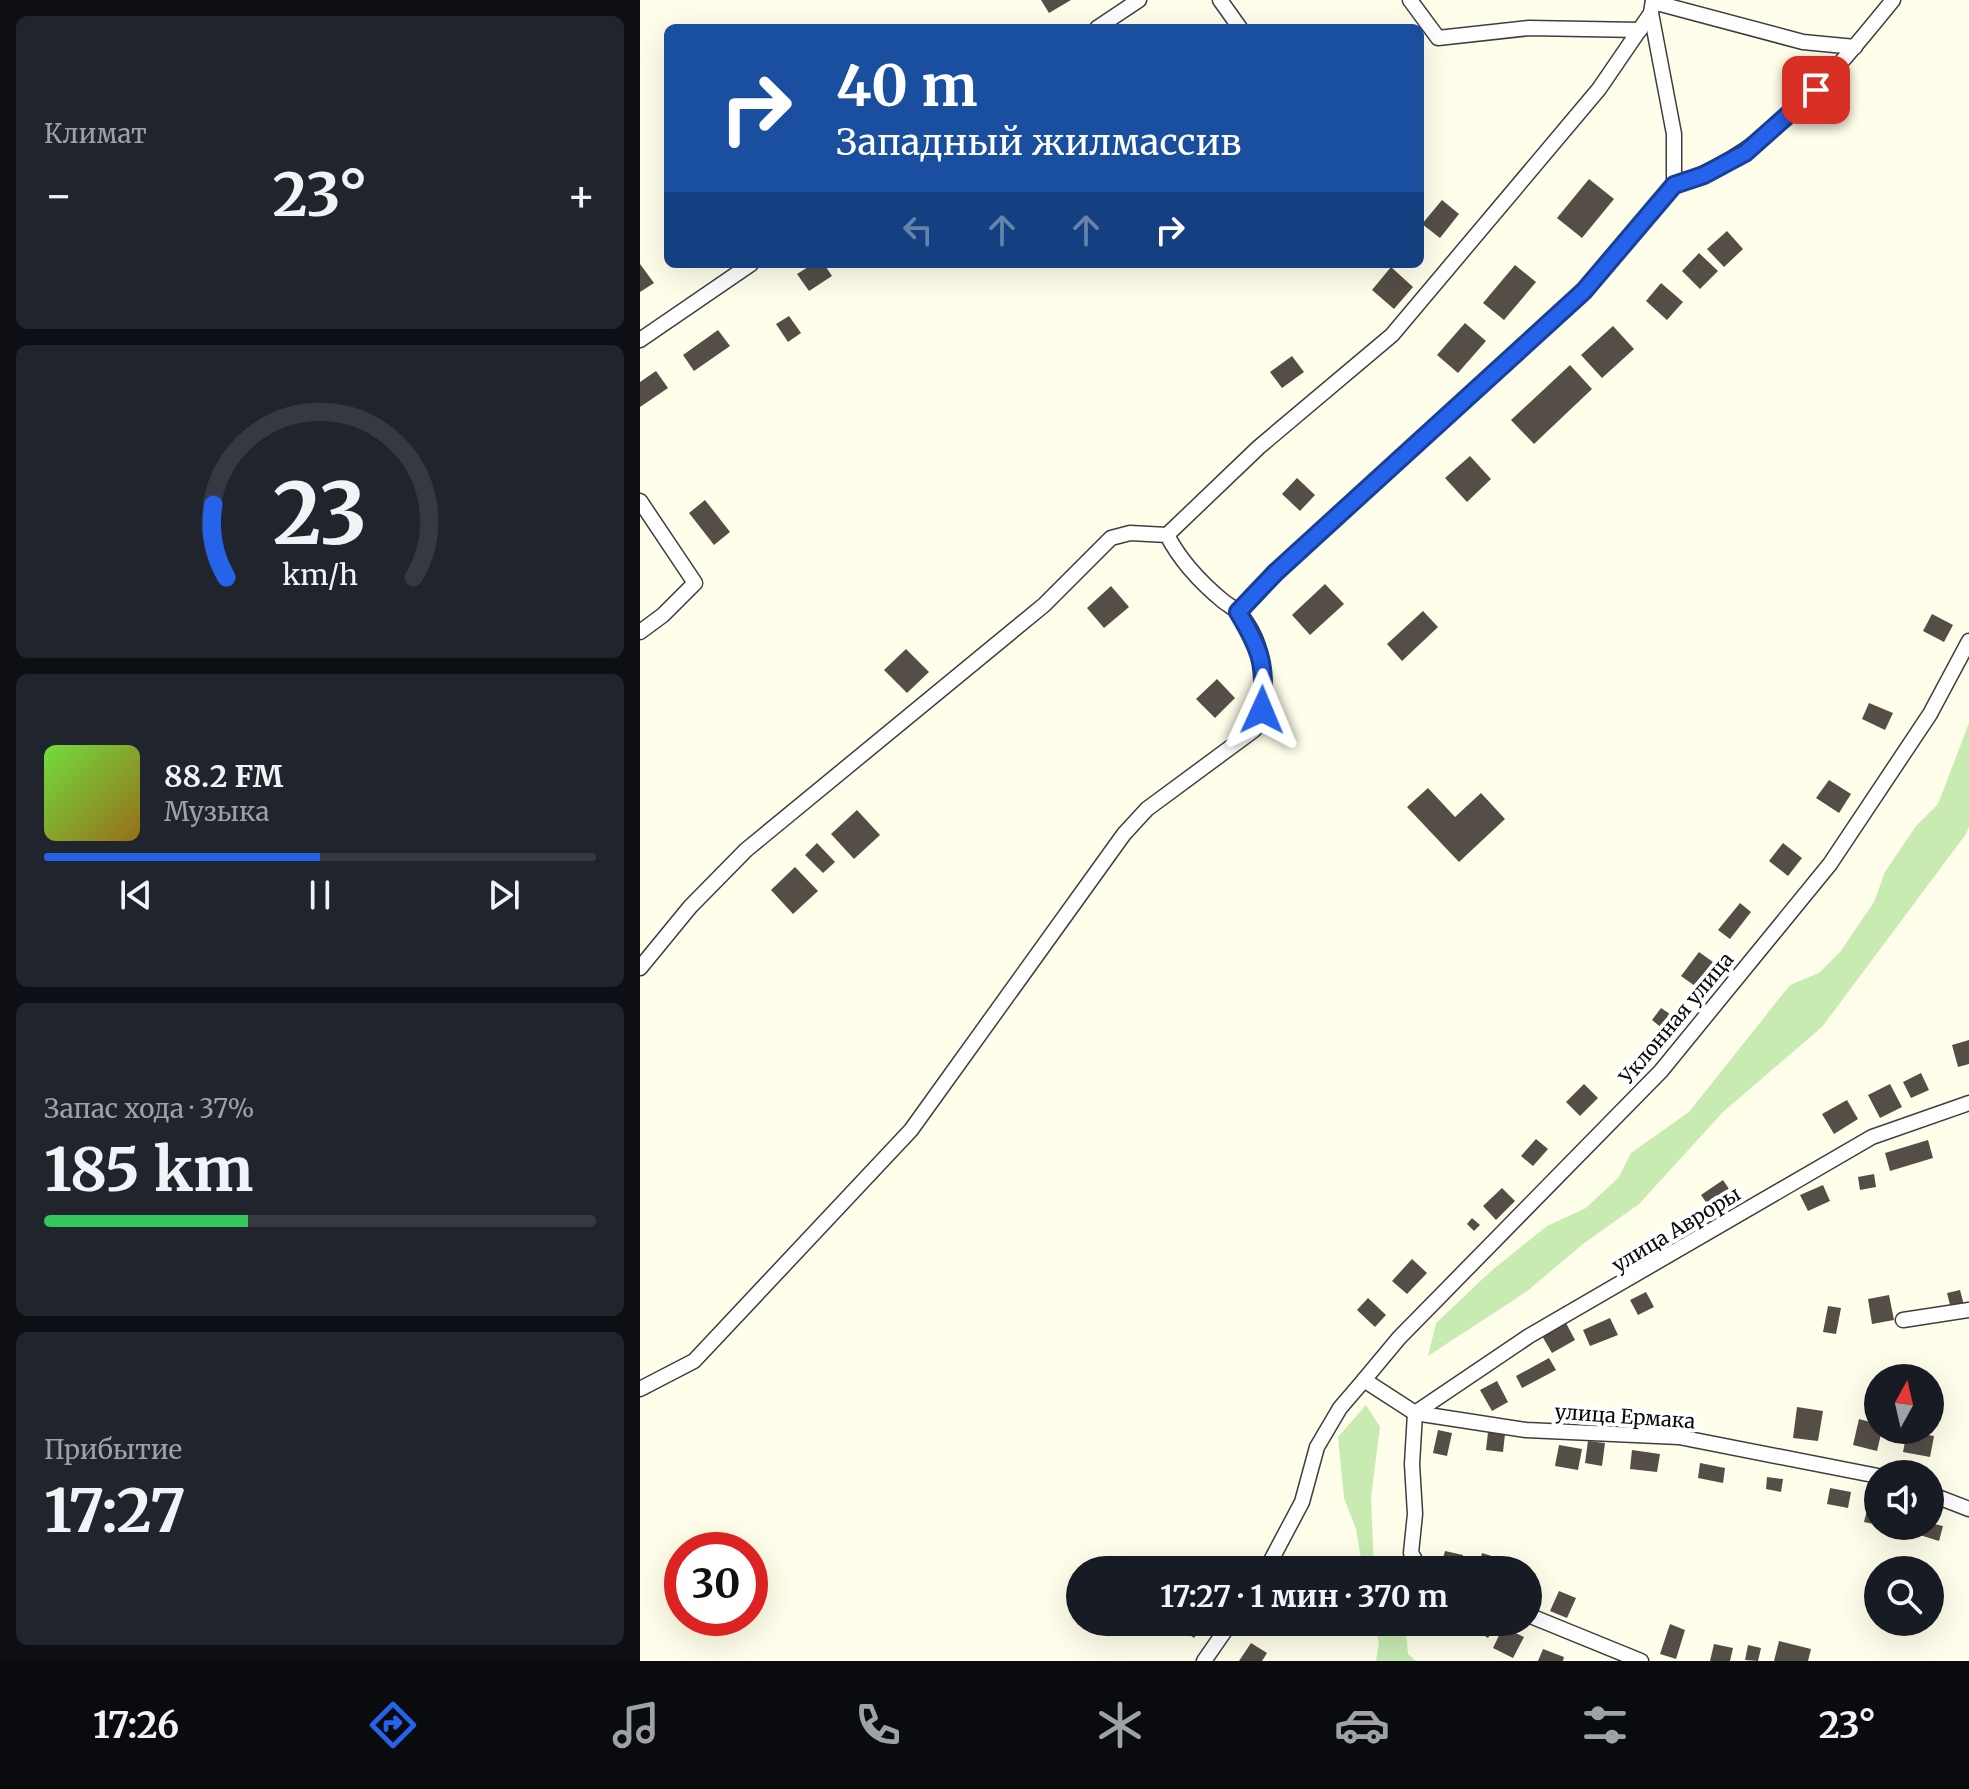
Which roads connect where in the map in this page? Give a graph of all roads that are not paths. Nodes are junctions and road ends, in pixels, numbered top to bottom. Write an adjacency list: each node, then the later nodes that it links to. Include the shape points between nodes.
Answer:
1 (1139, 0): 6 (street)
2 (1220, 0): 7 (street)
3 (1410, 0): 9 (street)
4 (1893, 0): 11 (street)
5 (1652, 5): 8 (street); 11 (street, via 1803,42); 12 (street, via 1674,134)
6 (1103, 24)
7 (1237, 24)
8 (1640, 30): 9 (street, via 1529,28); 16 (street, via 1599,89 1392,335 1259,447)
9 (1438, 38): 10 (street)
10 (1424, 40)
11 (1855, 47): 12 (street, via 1745,153)
12 (1674, 185): 17 (street, via 1584,291)
13 (745, 268): 14 (street)
14 (640, 340)
15 (640, 501): 18 (street, via 695,583)
16 (1167, 535): 17 (street, via 1180,560); 20 (street, via 1111,538 1044,605 746,850)
17 (1238, 612): 25 (street, via 1259,647 1264,685 1254,730 1147,809 911,1130 694,1361)
18 (640, 632)
19 (1969, 641): 24 (street, Уклонная улица, via 1930,714 1830,864 1661,1071)
20 (640, 968)
21 (1969, 1103): 26 (street, улица Авроры, via 1872,1137 1529,1336)
22 (1969, 1310): 23 (street)
23 (1903, 1320)
24 (1364, 1380): 26 (street); 30 (street, Уклонная улица, via 1317,1447 1302,1502)
25 (640, 1389)
26 (1415, 1413): 27 (street, улица Ермака, via 1526,1430 1679,1437); 31 (street)
27 (1864, 1473)
28 (1944, 1499): 29 (street)
29 (1969, 1509)
30 (1273, 1556)
31 (1413, 1556)
32 (1542, 1621): 35 (street)
33 (1221, 1636): 34 (street)
34 (1204, 1661)
35 (1641, 1661)

